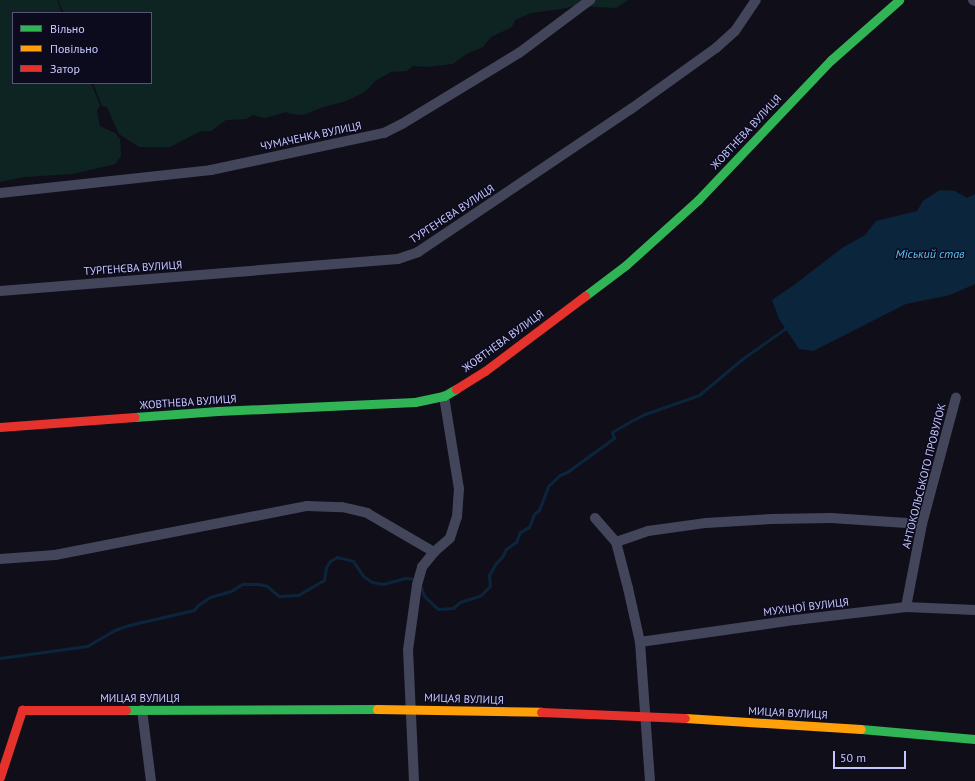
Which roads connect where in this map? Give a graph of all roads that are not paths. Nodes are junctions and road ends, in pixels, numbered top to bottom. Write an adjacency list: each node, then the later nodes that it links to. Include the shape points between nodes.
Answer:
1 (590, 0): 4 (street, ЧУМАЧЕНКА ВУЛИЦЯ, via 519,53 384,133 211,170)
2 (756, 0): 5 (street, ТУРГЕНЄВА ВУЛИЦЯ, via 735,31 716,48 631,109 418,252 398,259)
3 (899, 0): 6 (street, ЖОВТНЕВА ВУЛИЦЯ, via 831,60 698,200 626,265 485,371)
4 (0, 193)
5 (0, 291)
6 (444, 396): 8 (street, ЖОВТНЕВА ВУЛИЦЯ, via 415,402 218,411); 12 (street, via 459,489 457,517 450,538)
7 (956, 397): 10 (street, АНТОКОЛЬСЬКОГО ПРОВУЛОК)
8 (0, 427)
9 (595, 518): 11 (street)
10 (922, 524): 11 (street, via 831,518 772,519 706,523 648,531); 14 (street, АНТОКОЛЬСЬКОГО ПРОВУЛОК)
11 (616, 542): 16 (street)
12 (434, 552): 13 (street, via 368,514 342,507 307,506 55,555); 17 (street, via 422,567 417,585 408,650)
13 (0, 559)
14 (906, 607): 15 (street, МУХІНОЇ ВУЛИЦЯ); 16 (street, МУХІНОЇ ВУЛИЦЯ)
15 (975, 610)
16 (640, 642): 19 (street)
17 (411, 709): 18 (street, МИЦАЯ ВУЛИЦЯ); 19 (street, МИЦАЯ ВУЛИЦЯ); 23 (street)
18 (142, 710): 21 (street, МИЦАЯ ВУЛИЦЯ, via 22,710); 22 (street)
19 (644, 716): 20 (street, МИЦАЯ ВУЛИЦЯ, via 884,730); 24 (street)
20 (975, 739)
21 (0, 777)
22 (151, 781)
23 (414, 781)
24 (650, 781)

